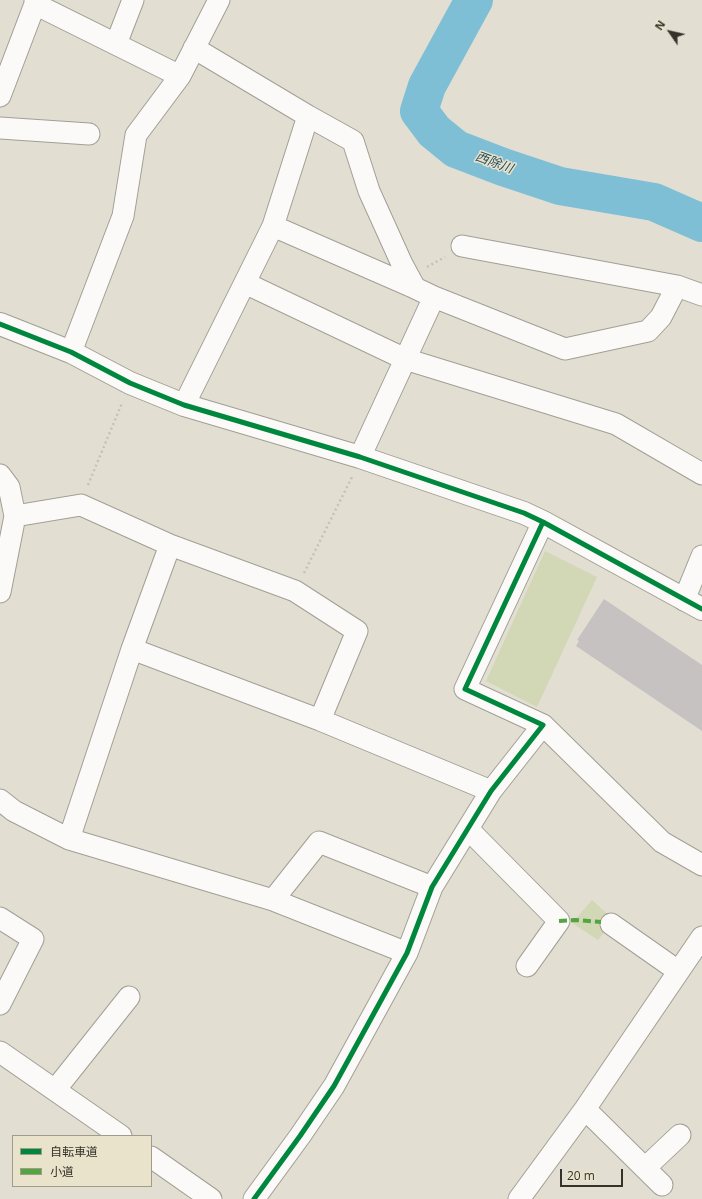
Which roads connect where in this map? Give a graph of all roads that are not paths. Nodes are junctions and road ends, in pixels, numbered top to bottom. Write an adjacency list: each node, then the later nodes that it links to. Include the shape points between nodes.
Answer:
1 (133, 0): 4 (street)
2 (219, 0): 5 (street)
3 (35, 2): 4 (street); 7 (street)
4 (116, 44): 6 (street)
5 (194, 48): 6 (street); 8 (street)
6 (180, 76): 19 (street, via 136,135 123,216)
7 (0, 96)
8 (308, 116): 11 (street); 14 (street, via 353,141 369,191)
9 (0, 128): 10 (street)
10 (89, 134)
11 (273, 226): 13 (street); 14 (street)
12 (462, 246): 15 (street)
13 (245, 283): 20 (street); 21 (street)
14 (412, 283): 17 (street)
15 (677, 286): 16 (street); 17 (street, via 661,317 648,331 565,349)
16 (702, 294)
17 (434, 297): 20 (street)
18 (0, 324): 19 (street)
19 (71, 352): 21 (street, via 130,384)
20 (405, 359): 22 (street); 23 (street, via 616,424)
21 (184, 405): 22 (street)
22 (360, 457): 26 (street)
23 (702, 474)
24 (0, 475): 25 (street, via 9,487)
25 (15, 516): 27 (street, via 81,505); 29 (street)
26 (543, 522): 30 (street); 33 (street, via 465,689)
27 (170, 545): 31 (street); 32 (street, via 295,591 357,631)
28 (702, 556): 30 (street)
29 (0, 592)
30 (693, 605)
31 (132, 649): 32 (street); 37 (street)
32 (320, 720): 34 (street)
33 (543, 725): 34 (street); 38 (street, via 662,842)
34 (491, 791): 36 (street)
35 (0, 800): 37 (street, via 14,811)
36 (468, 829): 39 (street); 45 (street, via 558,921)
37 (69, 839): 40 (street)
38 (702, 865)
39 (432, 887): 40 (street, via 319,842); 44 (street)
40 (273, 900): 44 (street)
41 (0, 918): 48 (street, via 33,939)
42 (611, 924): 46 (street)
43 (702, 937): 46 (street)
44 (407, 953): 58 (street, via 334,1086)
45 (527, 966)
46 (678, 971): 51 (street)
47 (129, 997): 50 (street)
48 (0, 1004)
49 (0, 1052): 50 (street)
50 (56, 1090): 52 (street)
51 (585, 1109): 55 (street); 59 (street)
52 (120, 1135)
53 (680, 1135): 55 (street)
54 (152, 1158): 57 (street)
55 (645, 1168): 56 (street)
56 (662, 1185)
57 (211, 1199)
58 (254, 1199)
59 (519, 1199)

